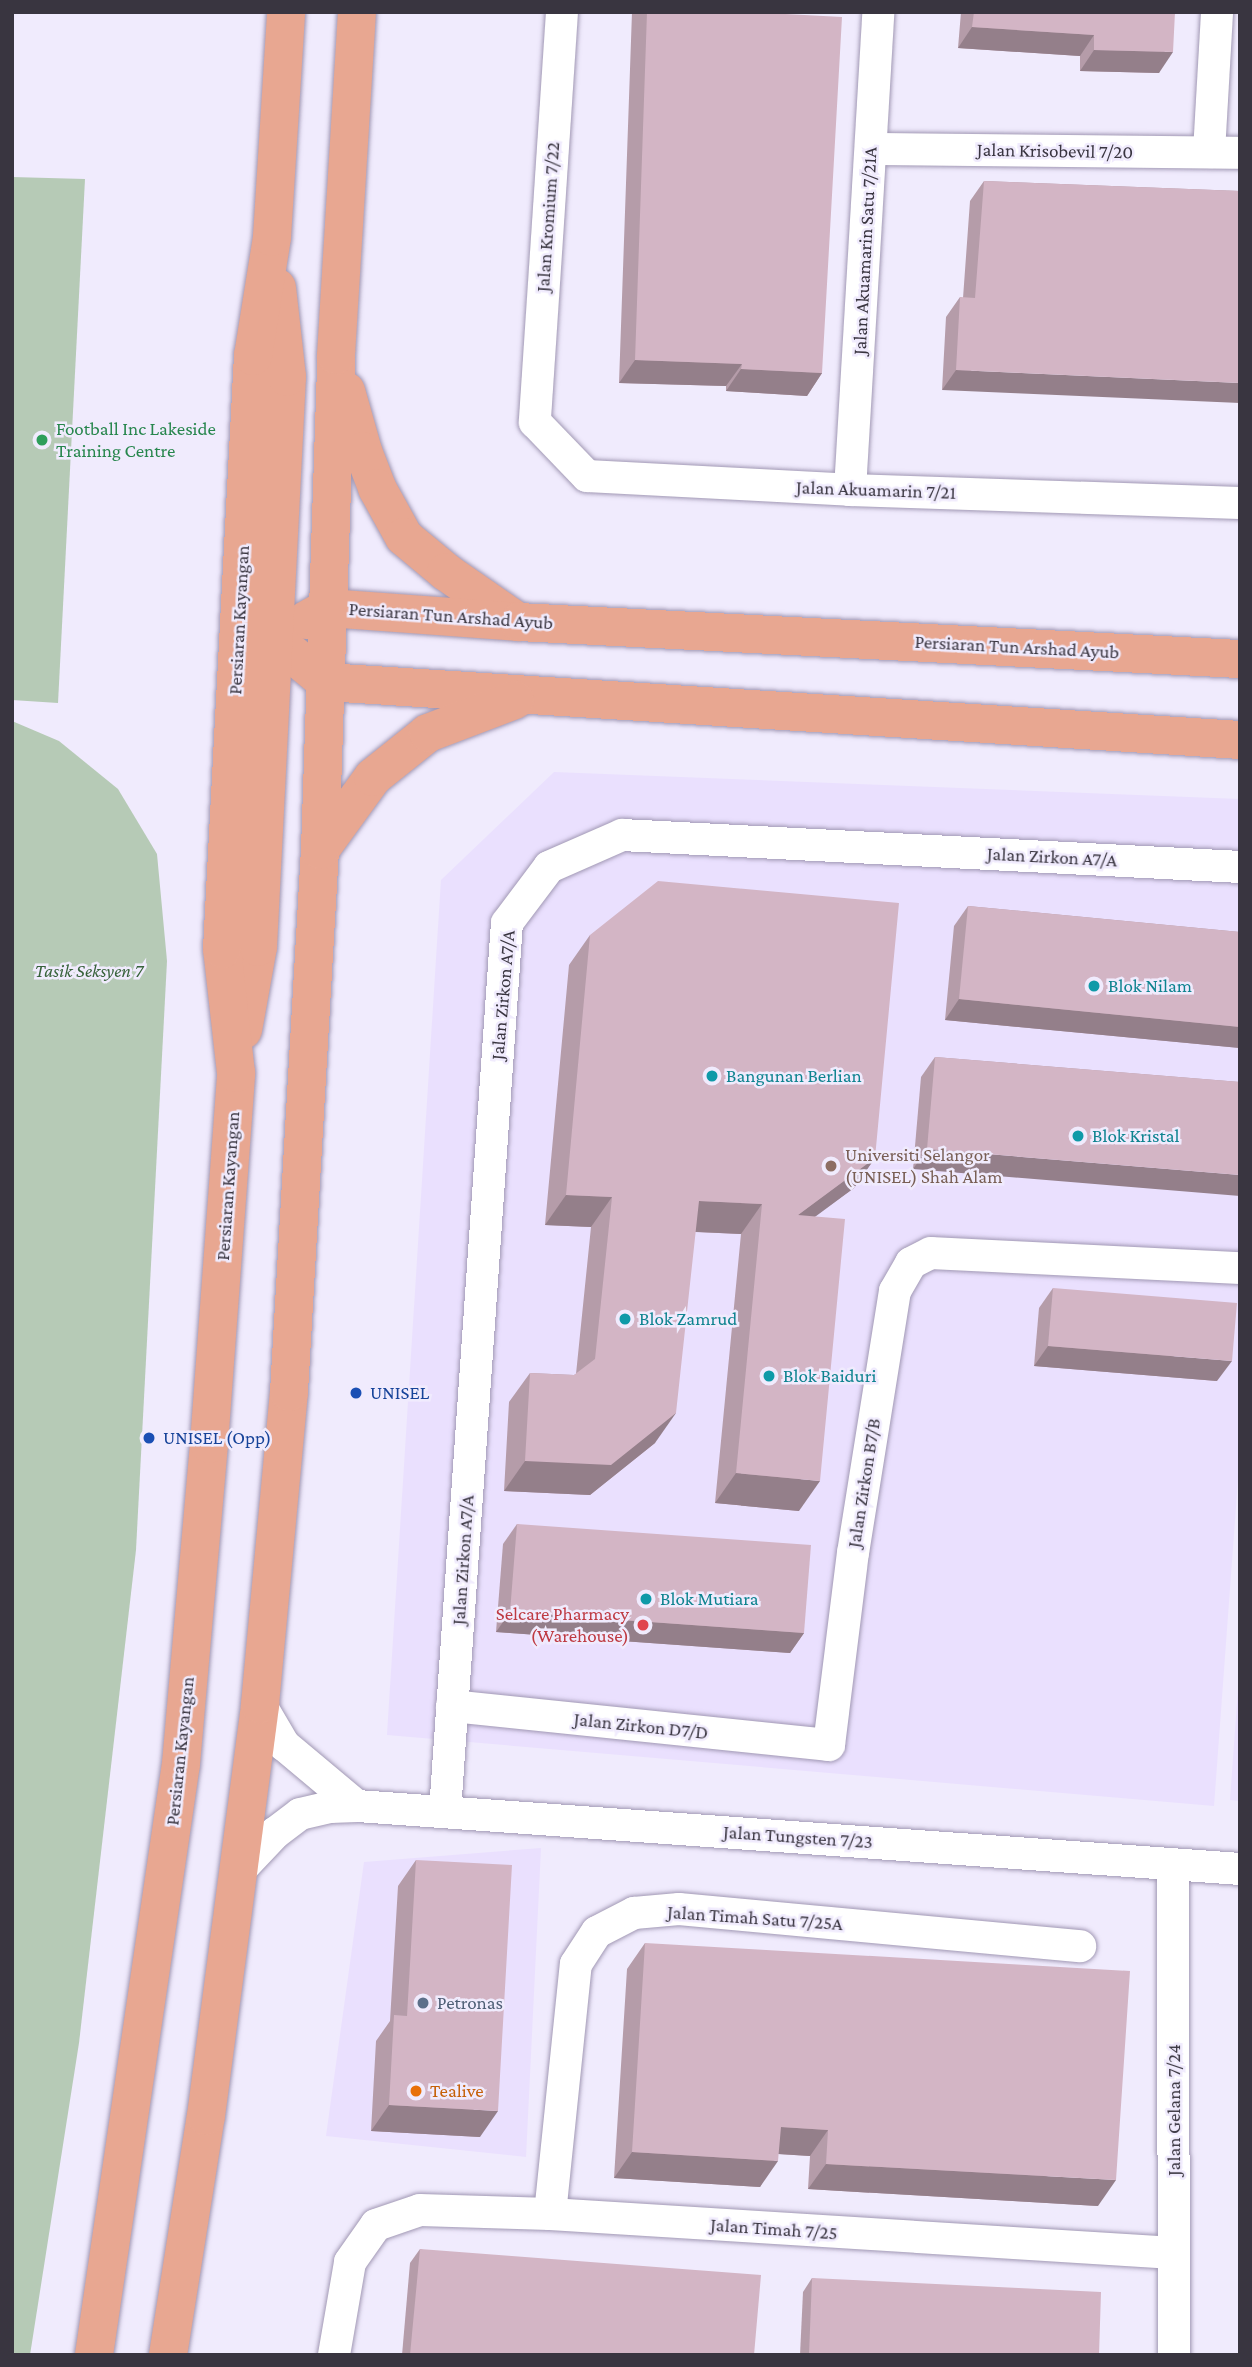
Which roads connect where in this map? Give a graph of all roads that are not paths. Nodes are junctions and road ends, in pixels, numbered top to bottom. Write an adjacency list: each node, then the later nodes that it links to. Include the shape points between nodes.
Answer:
1 (286, 12): 8 (main road, Persiaran Kayangan)
2 (358, 12): 9 (main road)
3 (562, 12): 10 (street, Jalan Kromium 7/22)
4 (878, 12): 6 (street, Jalan Akuamarin Satu 7/21A)
5 (1217, 12): 7 (street)
6 (871, 149): 7 (street, Jalan Krisobevil 7/20); 11 (street, Jalan Akuamarin Satu 7/21A)
7 (1224, 152)
8 (272, 237): 15 (main road, via 287,377); 22 (main road, Persiaran Kayangan, via 253,356 222,949)
9 (336, 355): 13 (main road); 14 (main road, via 363,451 404,537)
10 (535, 422): 11 (street, Jalan Akuamarin 7/21, via 587,476)
11 (850, 490): 12 (street, Jalan Akuamarin 7/21)
12 (1240, 503)
13 (328, 608): 14 (main road, Persiaran Tun Arshad Ayub); 15 (main road, Persiaran Tun Arshad Ayub); 17 (main road)
14 (519, 622): 16 (main road, Persiaran Tun Arshad Ayub)
15 (274, 639): 17 (main road); 22 (main road, via 258,947)
16 (1240, 659)
17 (326, 682): 18 (main road); 20 (main road)
18 (527, 695): 19 (main road); 20 (main road, via 428,733 373,777)
19 (1240, 740)
20 (320, 850): 24 (main road, via 289,1392)
21 (1240, 867): 25 (street, Jalan Zirkon A7/A, via 622,835 549,867 507,923)
22 (236, 1073): 35 (main road, Persiaran Kayangan, via 181,1764)
23 (1240, 1268): 26 (street, Jalan Zirkon B7/B, via 931,1253 911,1263 895,1291 853,1553)
24 (260, 1704): 27 (street, via 284,1745); 31 (main road)
25 (452, 1706): 26 (street, Jalan Zirkon D7/D); 28 (street, Jalan Zirkon A7/A)
26 (829, 1745)
27 (357, 1806): 28 (street, Jalan Tungsten 7/23); 31 (street, Jalan Tungsten 7/23, via 300,1814)
28 (445, 1811): 29 (street, Jalan Tungsten 7/23)
29 (1173, 1865): 30 (street, Jalan Tungsten 7/23); 34 (street, Jalan Gelana 7/24)
30 (1240, 1869)
31 (238, 1872): 36 (main road)
32 (1080, 1946): 33 (street, Jalan Timah Satu 7/25A, via 679,1909 634,1913 597,1932 576,1964)
33 (550, 2214): 34 (street, Jalan Timah 7/25); 37 (street, Jalan Timah 7/25, via 420,2210 376,2225 350,2262)
34 (1174, 2253): 38 (street, Jalan Gelana 7/24)
35 (94, 2355)
36 (168, 2355)
37 (334, 2355)
38 (1174, 2355)

